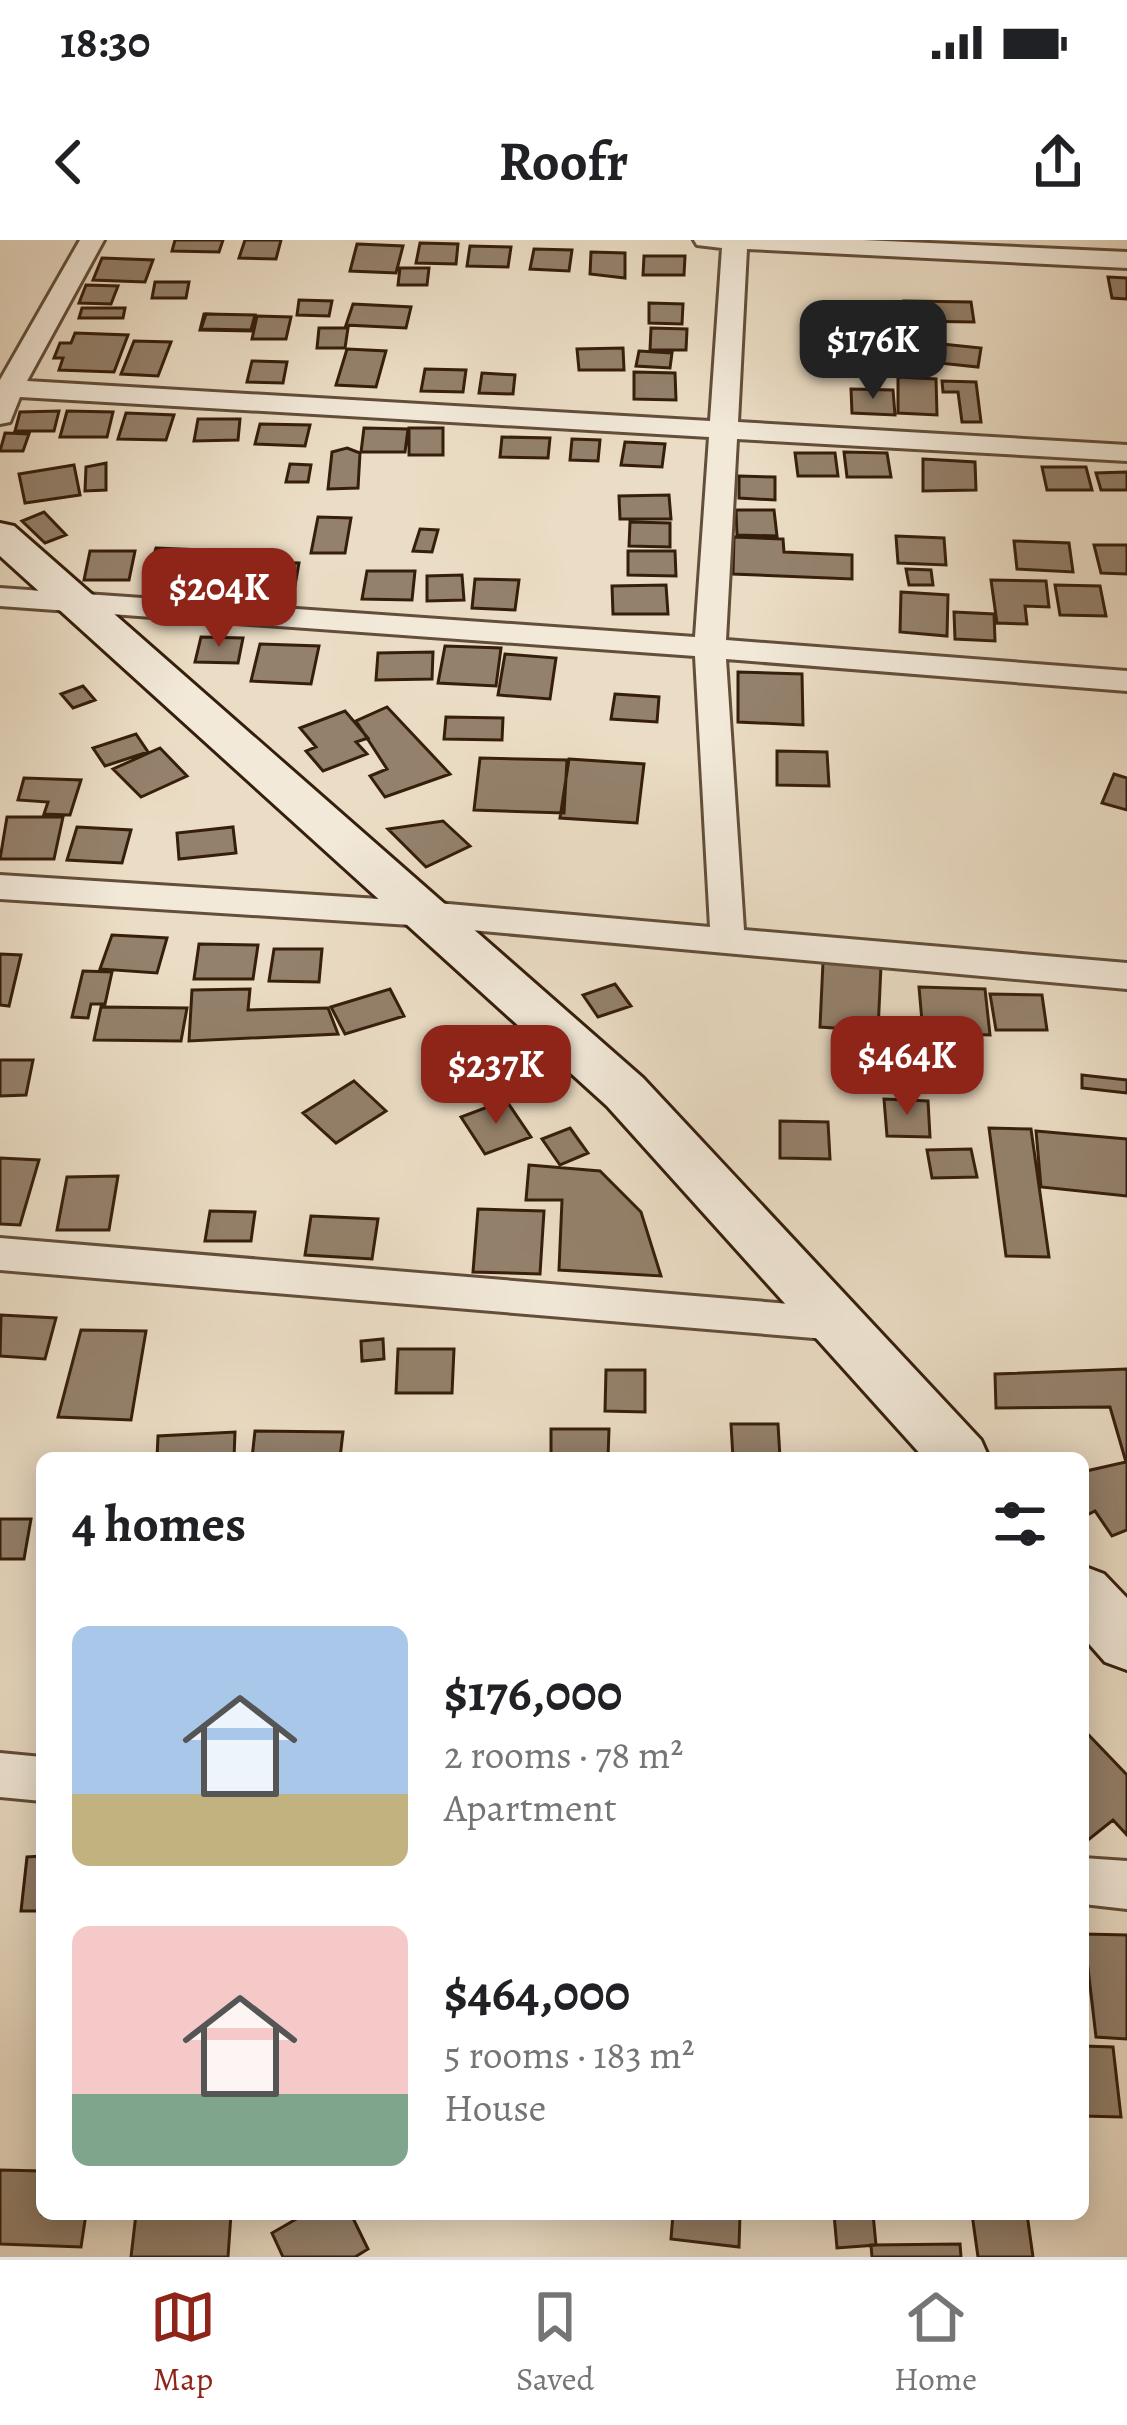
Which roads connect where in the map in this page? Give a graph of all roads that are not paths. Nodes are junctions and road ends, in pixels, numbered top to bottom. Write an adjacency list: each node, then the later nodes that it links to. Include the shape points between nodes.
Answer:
1 (92, 240): 5 (street)
2 (706, 240): 3 (street)
3 (735, 241): 4 (street); 7 (street)
4 (1127, 260)
5 (5, 388): 6 (street); 7 (street)
6 (0, 416)
7 (720, 432): 8 (street); 12 (street)
8 (1127, 452)
9 (0, 535): 11 (main road)
10 (0, 597): 11 (street)
11 (79, 603): 12 (street); 15 (main road)
12 (710, 648): 13 (street); 16 (street)
13 (1127, 681)
14 (0, 887): 15 (street)
15 (426, 914): 16 (street); 19 (main road, via 625,1092)
16 (728, 944): 17 (street)
17 (1127, 976)
18 (0, 1254): 19 (street)
19 (838, 1324): 20 (main road)
20 (955, 1452)
21 (1089, 1600): 22 (main road)
22 (1127, 1642)
23 (0, 1775): 24 (street)
24 (36, 1778)
25 (1089, 1882): 26 (street)
26 (1127, 1885)

